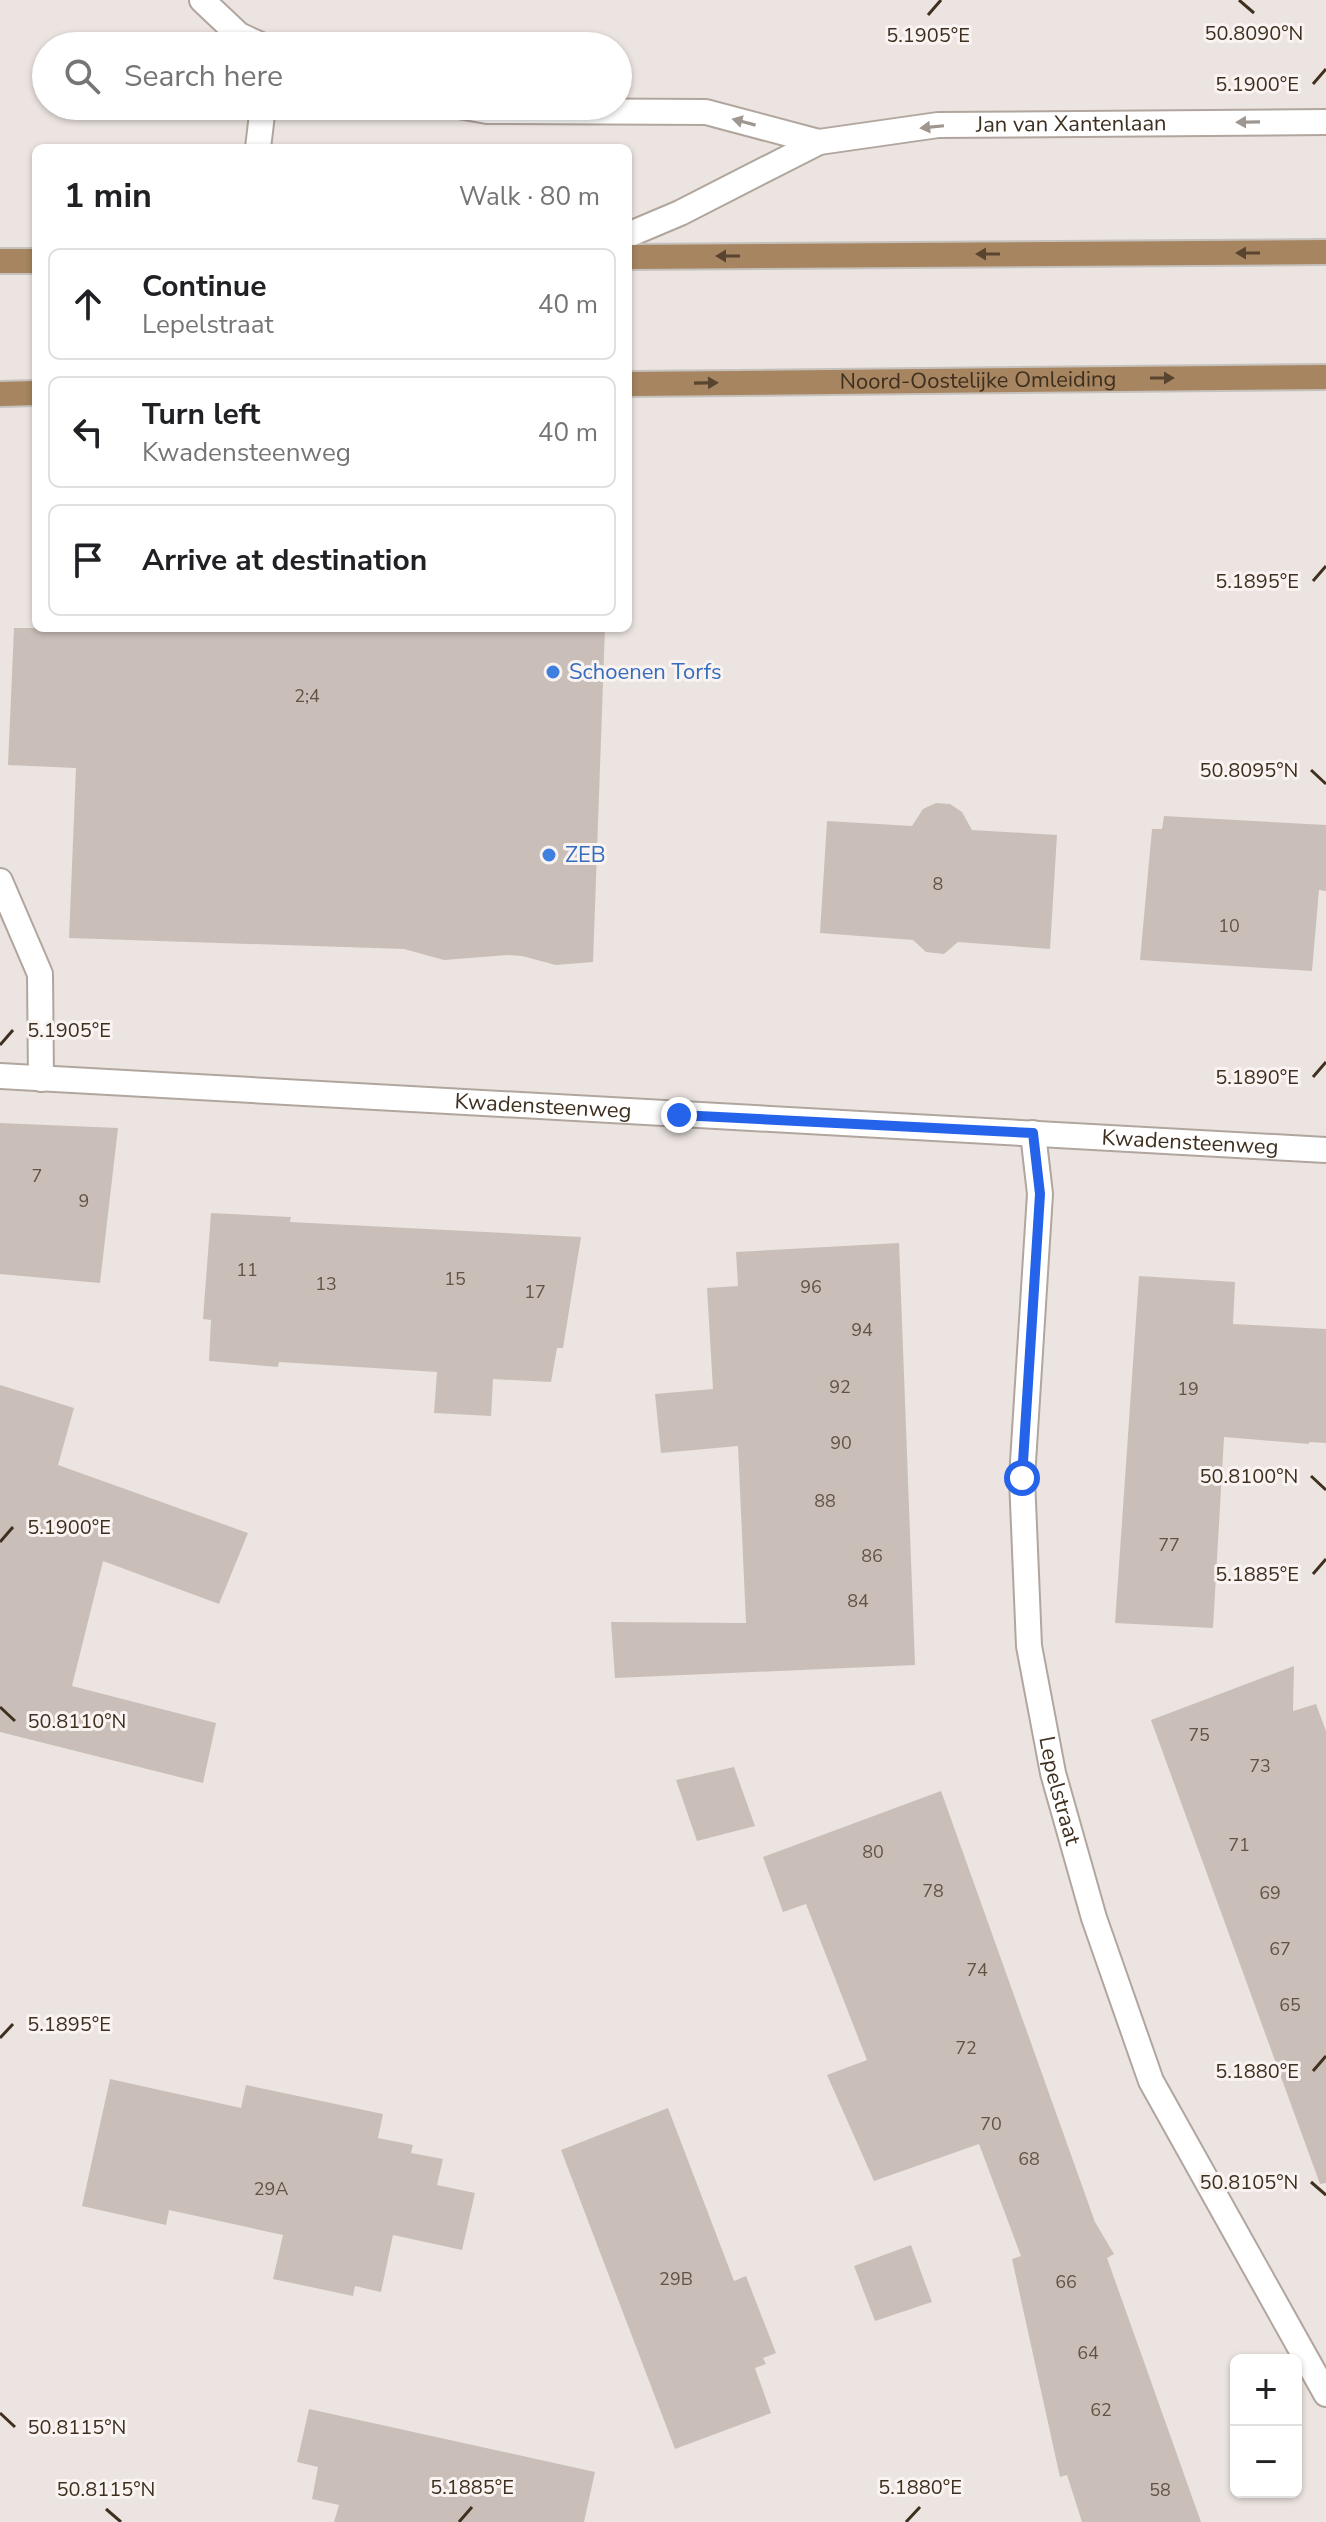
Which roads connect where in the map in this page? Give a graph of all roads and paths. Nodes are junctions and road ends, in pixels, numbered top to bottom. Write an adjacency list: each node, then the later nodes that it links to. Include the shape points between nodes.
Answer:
1 (202, 0): 2 (street)
2 (233, 32)
3 (632, 112): 6 (street, Jan van Xantenlaan, one-way to 3, via 706,112)
4 (261, 120): 7 (street)
5 (1326, 122): 6 (street, Jan van Xantenlaan, one-way to 6, via 938,125)
6 (819, 142): 8 (street, Jan van Xantenlaan)
7 (258, 144)
8 (632, 233)
9 (1326, 252): 10 (main road, one-way to 10)
10 (632, 257)
11 (0, 261): 12 (main road)
12 (32, 261)
13 (1326, 377): 14 (main road, Noord-Oostelijke Omleiding, one-way to 13)
14 (632, 384)
15 (32, 393): 16 (main road)
16 (0, 394)
17 (0, 881): 19 (street, via 40,974)
18 (0, 1076): 19 (street, Kwadensteenweg)
19 (41, 1079): 20 (street, Kwadensteenweg)
20 (1033, 1133): 21 (street, Kwadensteenweg); 22 (street, Lepelstraat, via 1040,1194 1022,1478 1029,1646 1053,1773 1094,1918 1151,2081)
21 (1326, 1150)
22 (1326, 2394)

